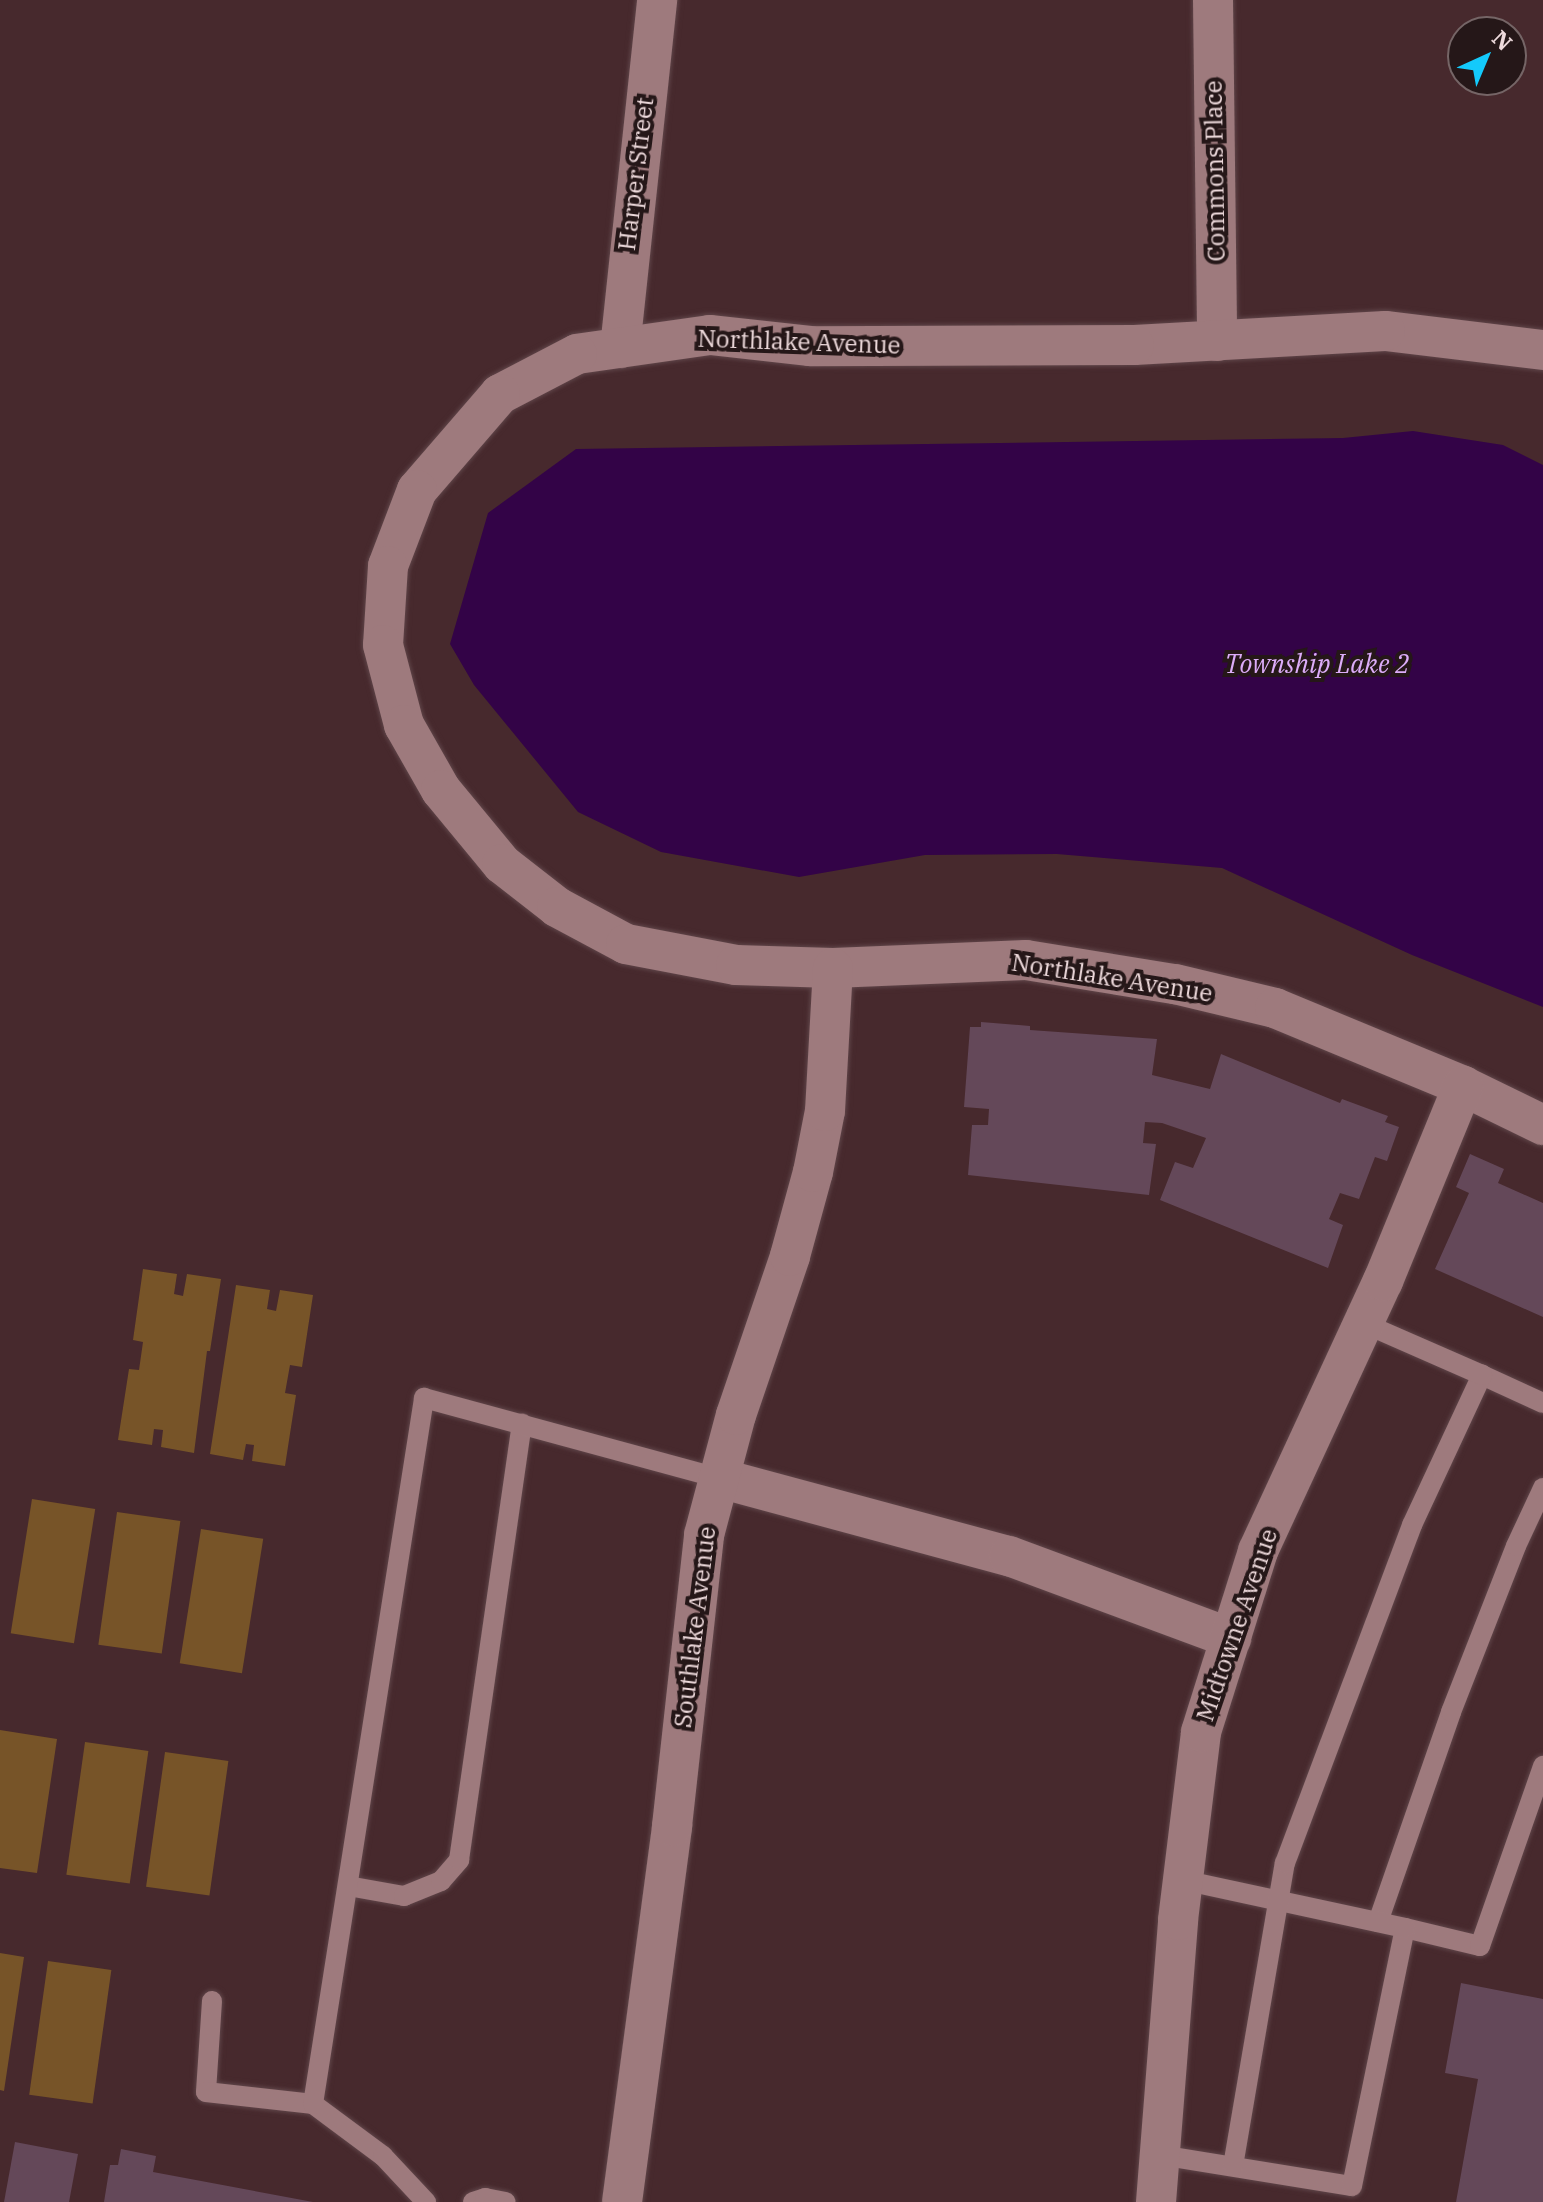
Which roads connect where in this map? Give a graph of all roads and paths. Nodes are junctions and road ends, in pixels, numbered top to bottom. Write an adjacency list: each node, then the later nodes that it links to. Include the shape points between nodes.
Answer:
1 (657, 0): 4 (street, Harper Street)
2 (1213, 0): 3 (street, Commons Place)
3 (1217, 341): 4 (street, Northlake Avenue, via 810,346 710,335); 5 (street, Northlake Avenue, via 1385,331)
4 (620, 348): 6 (street, Northlake Avenue, via 577,354 500,394 417,490 388,566 383,645 404,725 441,790 502,864 557,907 626,944 736,965)
5 (1543, 350)
6 (833, 968): 7 (street, Northlake Avenue, via 1026,960 1175,984 1275,1008); 13 (street, Southlake Avenue, via 825,1111 813,1172)
7 (1463, 1086): 8 (street, Northlake Avenue); 9 (street, Midtowne Avenue)
8 (1543, 1125)
9 (1363, 1323): 10 (lane); 15 (street, Midtowne Avenue, via 1258,1551)
10 (1482, 1375): 11 (lane); 19 (lane, via 1412,1525 1339,1713 1285,1863)
11 (1543, 1403)
12 (522, 1424): 13 (lane); 18 (lane, via 459,1860 441,1881 404,1896); 18 (lane, via 424,1398)
13 (719, 1478): 15 (street, via 1009,1556); 29 (street, Southlake Avenue, via 704,1535)
14 (1543, 1488): 20 (lane, via 1451,1712)
15 (1231, 1638): 17 (street, Midtowne Avenue, via 1201,1732)
16 (1543, 1766): 21 (lane, via 1480,1946)
17 (1183, 1880): 19 (lane); 24 (street, Midtowne Avenue)
18 (348, 1886): 23 (lane)
19 (1280, 1901): 20 (lane); 25 (lane)
20 (1378, 1922): 21 (lane)
21 (1405, 1928): 25 (lane, via 1352,2186)
22 (212, 2001): 23 (lane, via 206,2092)
23 (313, 2104): 26 (lane, via 383,2156)
24 (1160, 2155): 25 (lane); 30 (street, Midtowne Avenue)
25 (1233, 2166)
26 (426, 2202)
27 (473, 2202): 28 (lane)
28 (506, 2202)
29 (622, 2202)
30 (1156, 2202)

